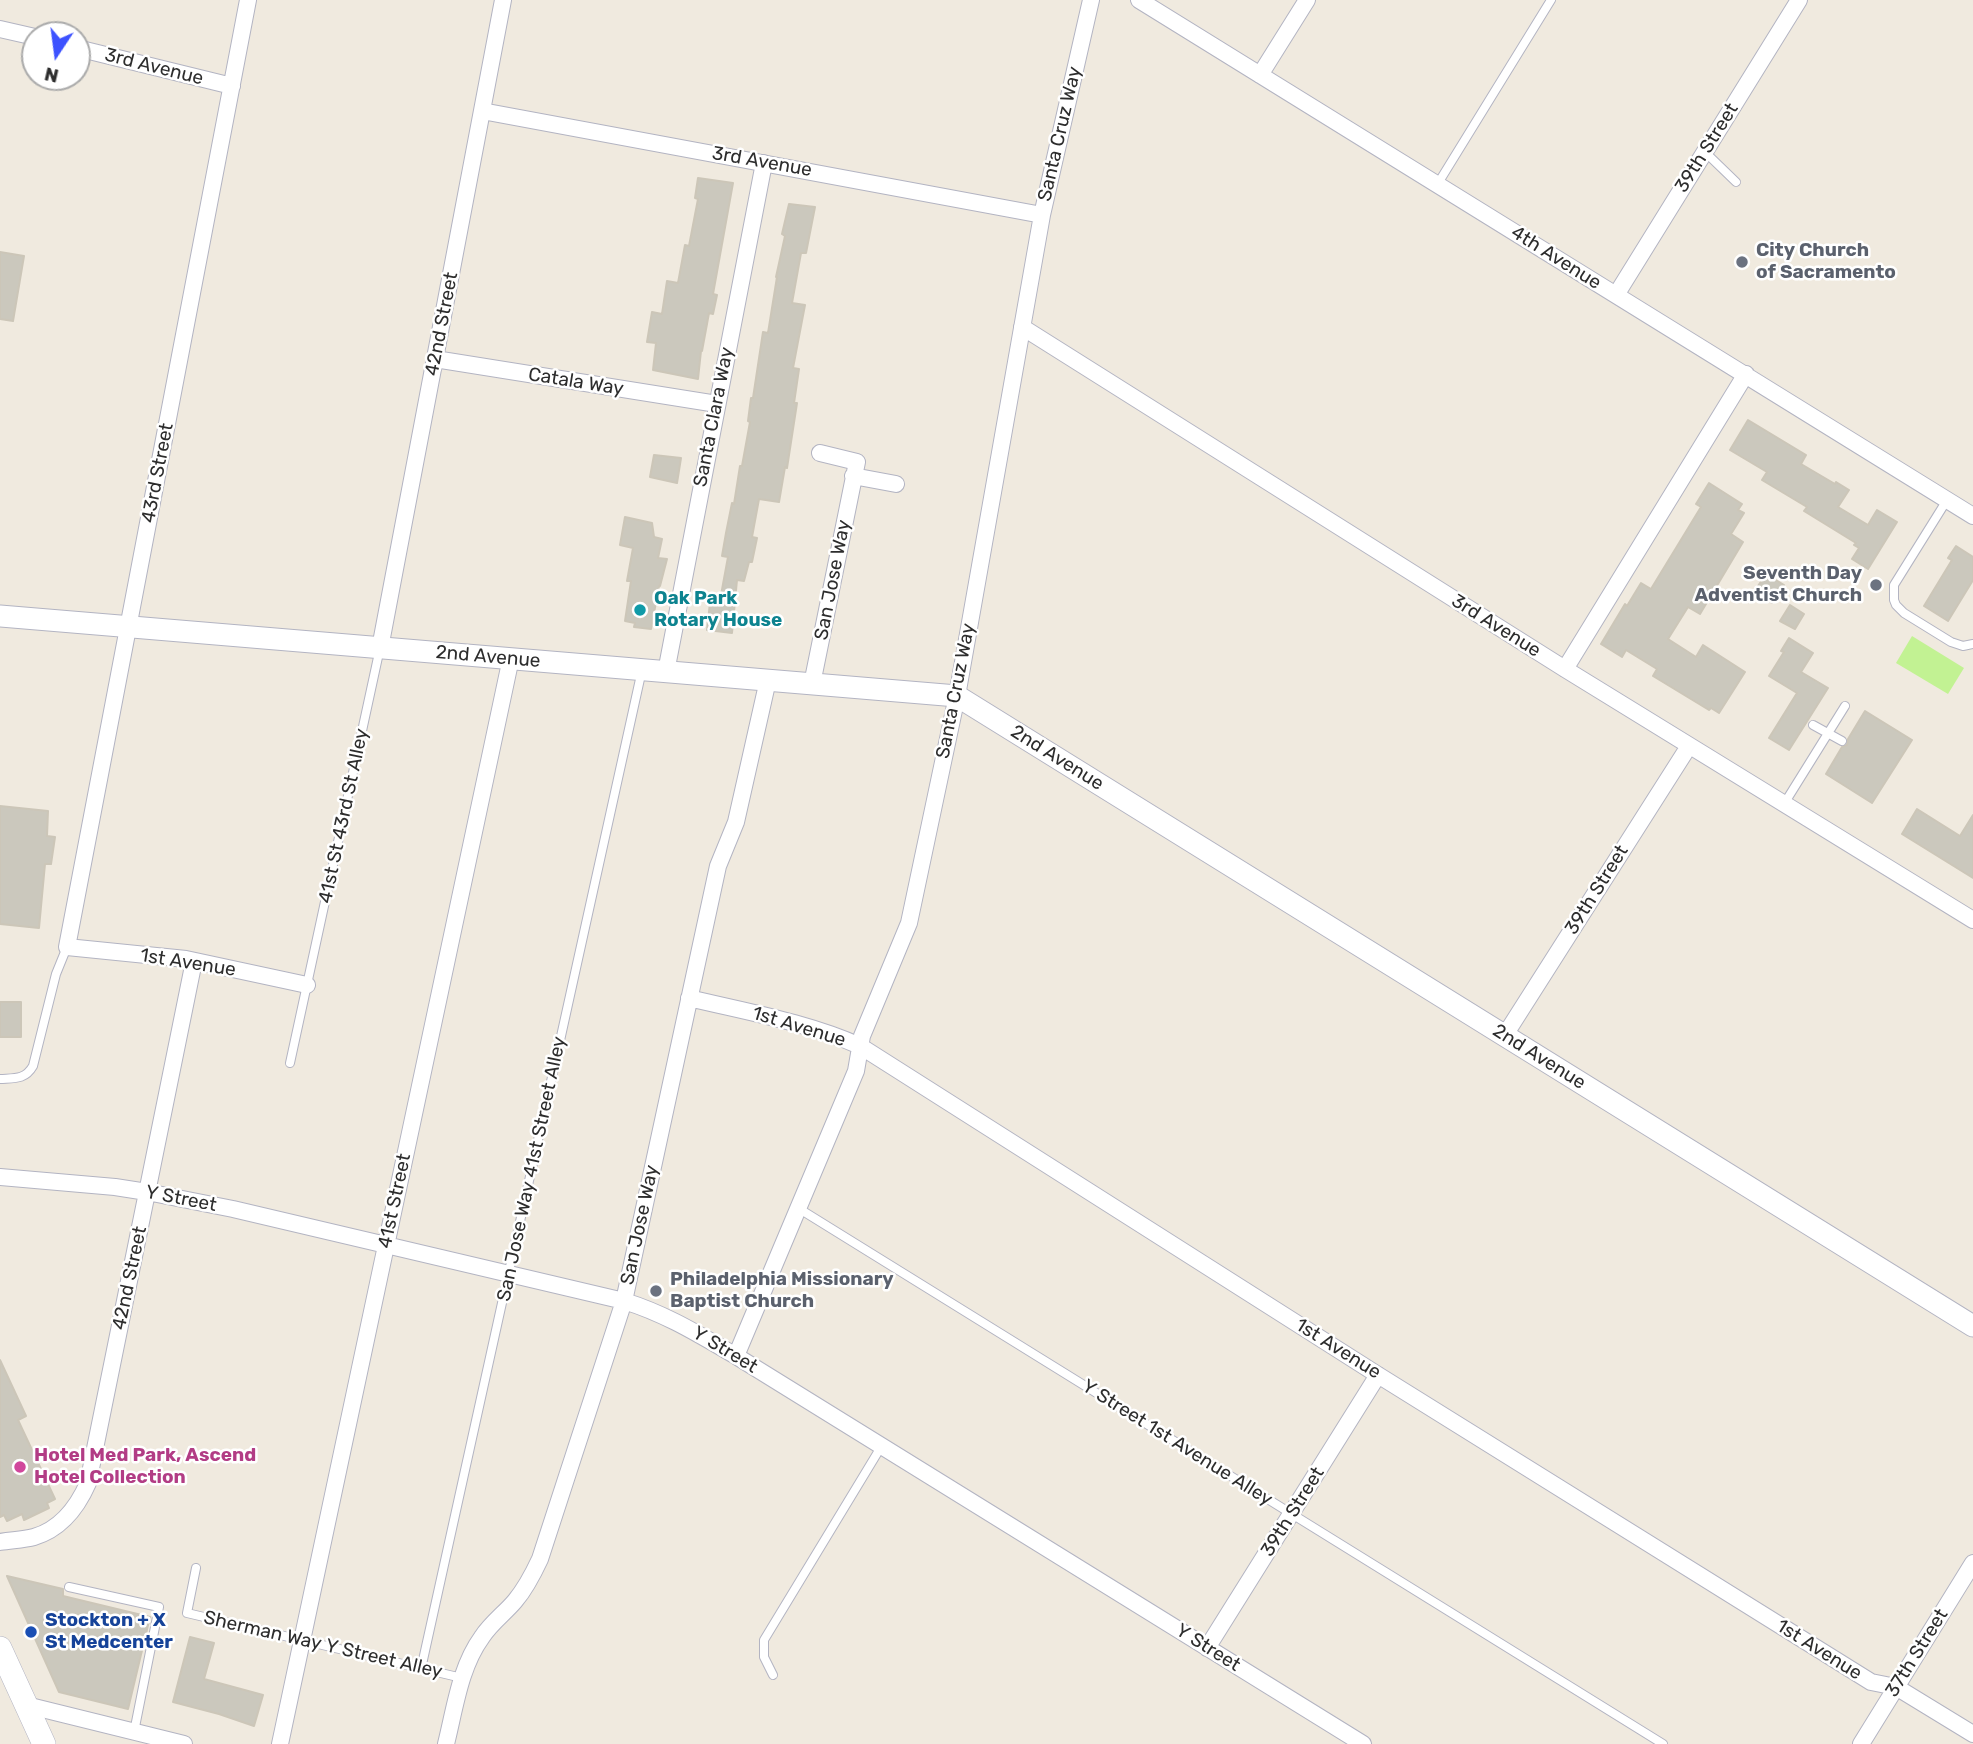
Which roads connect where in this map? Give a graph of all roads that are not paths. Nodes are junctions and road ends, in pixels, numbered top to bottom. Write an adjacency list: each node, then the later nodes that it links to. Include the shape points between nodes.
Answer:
1 (248, 0): 12 (street, 43rd Street)
2 (503, 0): 13 (street, 42nd Street)
3 (1091, 0): 18 (street, Santa Cruz Way)
4 (1139, 0): 11 (street, 4th Avenue)
5 (1307, 0): 11 (street)
6 (1551, 0): 17 (lane)
7 (1799, 0): 14 (street, 39th Street)
8 (0, 29): 9 (street)
9 (21, 34)
10 (91, 51): 12 (street, 3rd Avenue)
11 (1260, 75): 17 (street, 4th Avenue)
12 (232, 86): 30 (street, 43rd Street)
13 (482, 111): 15 (street, 3rd Avenue); 21 (street, 42nd Street)
14 (1705, 152): 16 (lane); 19 (street, 39th Street)
15 (764, 163): 18 (street, 3rd Avenue); 23 (street, Santa Clara Way)
16 (1736, 182)
17 (1437, 185): 19 (street, 4th Avenue)
18 (1042, 215): 20 (street, Santa Cruz Way)
19 (1616, 295): 22 (street, 4th Avenue)
20 (1021, 327): 34 (street, 3rd Avenue); 39 (street, Santa Cruz Way)
21 (435, 359): 23 (street, Catala Way); 32 (street, 42nd Street)
22 (1746, 374): 27 (street, 4th Avenue); 34 (street)
23 (717, 404): 36 (street, Santa Clara Way)
24 (820, 453): 25 (street, via 857,462)
25 (853, 476): 26 (street); 38 (street, San Jose Way)
26 (896, 484)
27 (1947, 500): 28 (street, 4th Avenue); 31 (lane, via 1894,585 1893,596 1899,609 1951,642)
28 (1973, 516)
29 (0, 616): 30 (street, 2nd Avenue)
30 (128, 626): 32 (street, 2nd Avenue); 47 (street, 43rd Street)
31 (1973, 645)
32 (380, 648): 33 (street, 2nd Avenue); 49 (lane, 41st St 43rd St Alley)
33 (511, 658): 35 (street, 2nd Avenue); 58 (street, 41st Street)
34 (1565, 669): 44 (street, 3rd Avenue)
35 (642, 670): 36 (street, 2nd Avenue); 59 (lane, San Jose Way 41st Street Alley)
36 (666, 671): 37 (street, 2nd Avenue)
37 (768, 680): 38 (street, 2nd Avenue); 50 (street, San Jose Way, via 736,822 718,866)
38 (812, 684): 39 (street, 2nd Avenue)
39 (957, 696): 51 (street, 2nd Avenue); 52 (street, Santa Cruz Way, via 909,923)
40 (1845, 706): 42 (lane)
41 (1813, 724): 42 (lane)
42 (1828, 733): 43 (lane); 45 (lane)
43 (1842, 741)
44 (1689, 746): 45 (street, 3rd Avenue); 51 (street, 39th Street)
45 (1784, 804): 46 (street, 3rd Avenue)
46 (1973, 920)
47 (67, 947): 48 (street, 1st Avenue); 54 (lane, via 29,1074)
48 (194, 961): 49 (street, 1st Avenue); 56 (street, 42nd Street)
49 (307, 985): 53 (lane, 41st St 43rd St Alley)
50 (689, 998): 52 (street, 1st Avenue, via 808,1026); 60 (street, San Jose Way)
51 (1505, 1035): 61 (street, 2nd Avenue)
52 (860, 1046): 57 (street, Santa Cruz Way, via 856,1071); 63 (street, 1st Avenue)
53 (290, 1063)
54 (0, 1079)
55 (0, 1177): 56 (street, Y Street)
56 (147, 1192): 58 (street, Y Street); 66 (street, 42nd Street, via 88,1483 80,1501 51,1530)
57 (798, 1208): 62 (street, Santa Cruz Way); 65 (lane, Y Street 1st Avenue Alley)
58 (386, 1245): 59 (street, Y Street); 70 (street, 41st Street)
59 (509, 1274): 60 (street, Y Street); 73 (lane, San Jose Way 41st Street Alley)
60 (624, 1301): 62 (street, Y Street, via 680,1323); 75 (street, San Jose Way, via 540,1559 515,1601 483,1635)
61 (1973, 1326)
62 (736, 1356): 64 (street, Y Street)
63 (1378, 1375): 65 (street, 39th Street); 76 (street, 1st Avenue, via 1871,1682)
64 (881, 1447): 72 (street, Y Street); 74 (lane, via 764,1640 764,1657)
65 (1292, 1515): 72 (street, 39th Street); 85 (lane, Y Street 1st Avenue Alley)
66 (0, 1542)
67 (1973, 1563): 76 (street, 37th Street)
68 (196, 1568): 70 (lane, Sherman Way Y Street Alley, via 187,1613)
69 (69, 1587): 78 (lane, via 159,1607)
70 (302, 1640): 73 (lane, Sherman Way Y Street Alley); 82 (street, 41st Street)
71 (0, 1648): 77 (main road)
72 (1208, 1648): 84 (street, Y Street)
73 (421, 1669): 75 (lane, Sherman Way Y Street Alley)
74 (773, 1675)
75 (462, 1678): 83 (street, San Jose Way)
76 (1896, 1687): 79 (street, 1st Avenue); 86 (street, 37th Street)
77 (26, 1705): 78 (street); 80 (main road)
78 (134, 1732): 81 (street)
79 (1973, 1734)
80 (44, 1744)
81 (184, 1744)
82 (280, 1744)
83 (446, 1744)
84 (1363, 1744)
85 (1663, 1744)
86 (1861, 1744)

